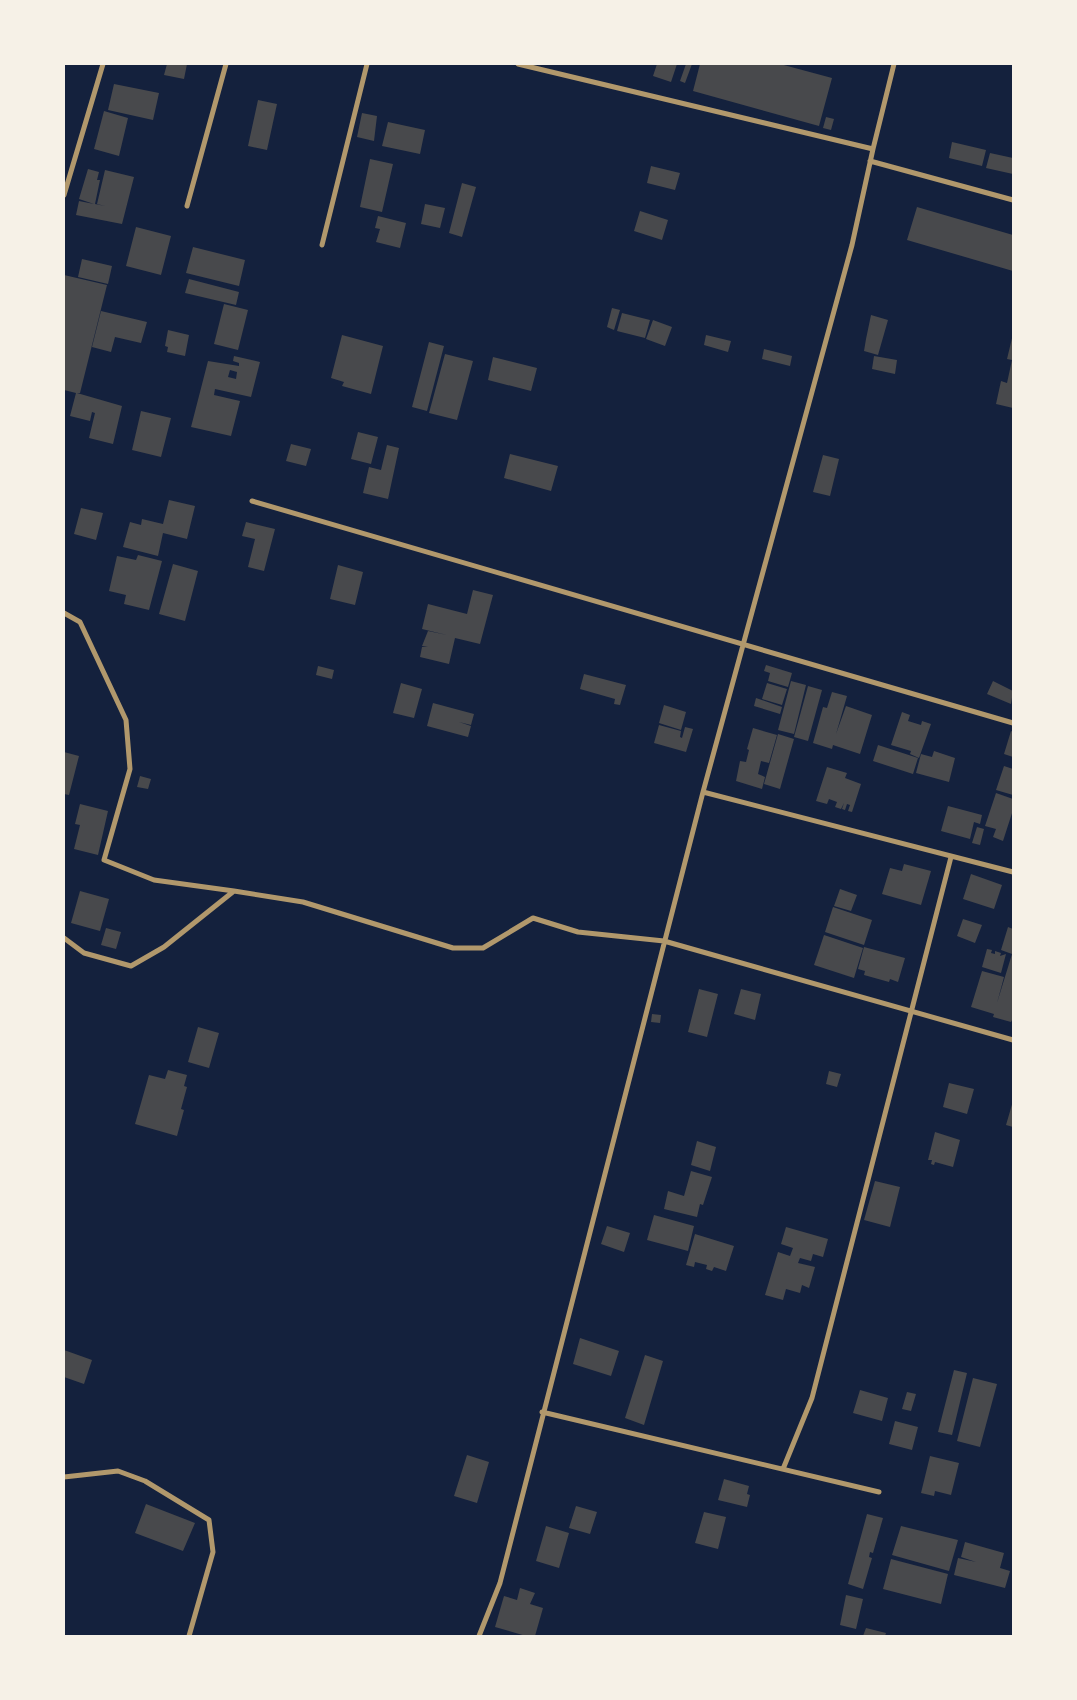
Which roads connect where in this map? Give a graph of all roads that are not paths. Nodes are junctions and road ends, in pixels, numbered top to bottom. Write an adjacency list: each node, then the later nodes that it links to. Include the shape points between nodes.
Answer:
1 (103, 64): 8 (street)
2 (226, 64): 10 (street)
3 (367, 64): 11 (street)
4 (518, 64): 6 (street)
5 (894, 64): 6 (street)
6 (873, 149): 7 (street)
7 (870, 161): 9 (street); 14 (street, via 852,245)
8 (64, 195)
9 (1013, 200)
10 (187, 206)
11 (322, 245)
12 (252, 501): 14 (street)
13 (64, 613): 19 (street, via 80,622 126,720 130,769 104,860 154,880)
14 (744, 644): 15 (street); 16 (street)
15 (1013, 722)
16 (703, 792): 17 (street); 21 (street)
17 (951, 857): 18 (street); 22 (street)
18 (1013, 872)
19 (234, 891): 20 (street, via 164,948 132,966 84,953); 21 (street, via 303,902 454,948 483,948 533,918 578,932)
20 (64, 938)
21 (664, 941): 22 (street); 24 (street)
22 (910, 1011): 23 (street); 25 (street, via 812,1398)
23 (1013, 1040)
24 (542, 1412): 25 (street); 29 (street, via 500,1583)
25 (783, 1469): 27 (street)
26 (64, 1477): 28 (street, via 118,1471 145,1481 209,1520 213,1552)
27 (879, 1492)
28 (189, 1636)
29 (479, 1636)

